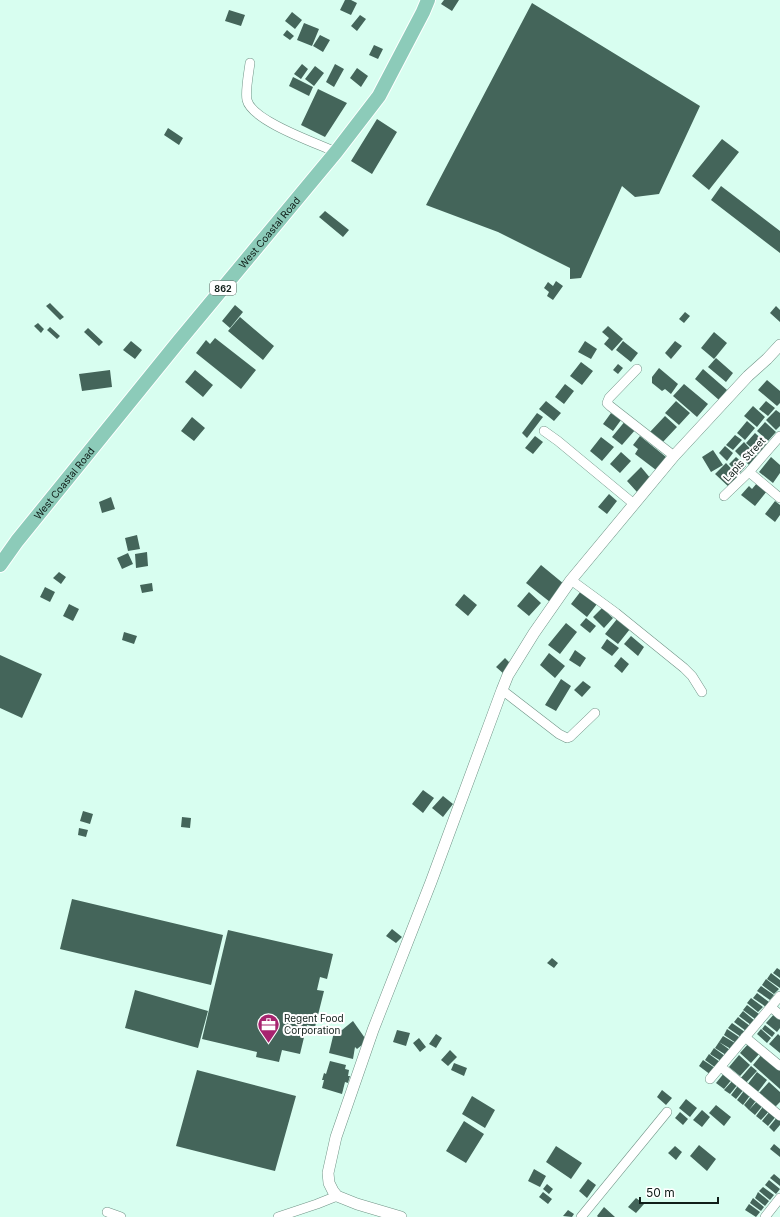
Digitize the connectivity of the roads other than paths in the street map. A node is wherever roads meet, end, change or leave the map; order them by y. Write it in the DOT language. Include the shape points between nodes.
graph roads {
  1 [pos="428,0"];
  2 [pos="250,63"];
  3 [pos="336,152"];
  4 [pos="780,345"];
  5 [pos="637,369"];
  6 [pos="544,431"];
  7 [pos="780,436"];
  8 [pos="674,456"];
  9 [pos="748,472"];
  10 [pos="724,496"];
  11 [pos="780,498"];
  12 [pos="634,504"];
  13 [pos="0,564"];
  14 [pos="571,580"];
  15 [pos="502,690"];
  16 [pos="702,692"];
  17 [pos="595,713"];
  18 [pos="780,996"];
  19 [pos="771,1007"];
  20 [pos="780,1015"];
  21 [pos="745,1038"];
  22 [pos="780,1066"];
  23 [pos="721,1067"];
  24 [pos="710,1079"];
  25 [pos="667,1112"];
  26 [pos="780,1116"];
  27 [pos="337,1196"];
  28 [pos="780,1198"];
  29 [pos="107,1212"];
  30 [pos="121,1217"];
  31 [pos="278,1217"];
  32 [pos="401,1217"];
  33 [pos="580,1217"];
  34 [pos="765,1217"];
  1 -- 3 [label="main road, West Coastal Road / 862" via="379,96"];
  2 -- 3 [label="street" via="246,99 249,105 276,126"];
  3 -- 13 [label="main road, West Coastal Road / 862" via="179,341"];
  4 -- 8 [label="street"];
  5 -- 8 [label="street" via="607,402"];
  6 -- 12 [label="street"];
  7 -- 9 [label="street, Lapis Street"];
  8 -- 12 [label="street"];
  9 -- 10 [label="street, Lapis Street"];
  9 -- 11 [label="street"];
  12 -- 14 [label="street"];
  14 -- 15 [label="street" via="534,633"];
  14 -- 16 [label="street" via="684,668"];
  15 -- 17 [label="street" via="567,738"];
  15 -- 27 [label="street" via="373,1030 336,1138 328,1174 329,1183"];
  18 -- 19 [label="street"];
  19 -- 20 [label="street"];
  19 -- 21 [label="street"];
  21 -- 22 [label="street"];
  21 -- 23 [label="street"];
  23 -- 24 [label="street"];
  23 -- 26 [label="street"];
  25 -- 33 [label="street"];
  27 -- 31 [label="street"];
  27 -- 32 [label="street"];
  28 -- 34 [label="street"];
  29 -- 30 [label="street"];
}
